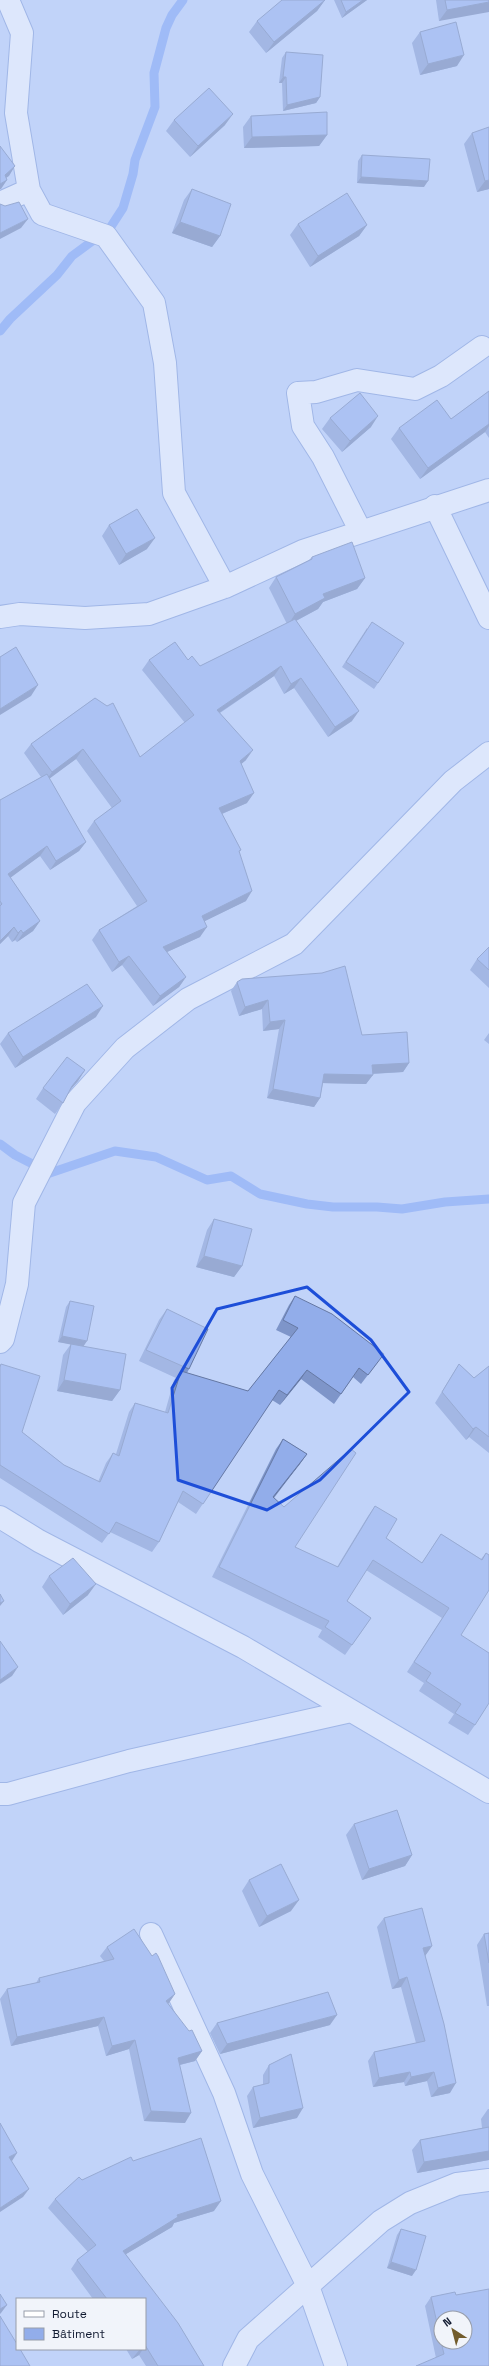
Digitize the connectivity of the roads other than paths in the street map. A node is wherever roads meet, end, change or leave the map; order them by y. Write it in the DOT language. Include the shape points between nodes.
graph roads {
  1 [pos="8,0"];
  2 [pos="29,190"];
  3 [pos="0,203"];
  4 [pos="482,347"];
  5 [pos="489,490"];
  6 [pos="435,506"];
  7 [pos="361,532"];
  8 [pos="225,587"];
  9 [pos="0,618"];
  10 [pos="489,618"];
  11 [pos="489,753"];
  12 [pos="0,1342"];
  13 [pos="0,1518"];
  14 [pos="351,1711"];
  15 [pos="489,1792"];
  16 [pos="0,1794"];
  17 [pos="151,1934"];
  18 [pos="489,2180"];
  19 [pos="308,2286"];
  20 [pos="234,2366"];
  21 [pos="336,2366"];
  1 -- 2 [label="street" via="22,33 16,113"];
  2 -- 3 [label="street"];
  2 -- 8 [label="street" via="42,214 106,236 154,303 165,363 174,493"];
  4 -- 7 [label="street" via="441,376 414,389 357,380 316,392 298,393 303,426 324,457"];
  5 -- 6 [label="street"];
  6 -- 7 [label="street"];
  6 -- 10 [label="street"];
  7 -- 8 [label="street" via="303,551"];
  8 -- 9 [label="street" via="149,614 85,618 20,614"];
  11 -- 12 [label="street" via="452,780 294,944 188,999 125,1048 75,1103 24,1203 17,1284 3,1339"];
  13 -- 14 [label="street" via="39,1541 243,1647"];
  14 -- 15 [label="street"];
  14 -- 16 [label="street" via="129,1761"];
  17 -- 19 [label="street" via="224,2093 252,2174"];
  18 -- 19 [label="street" via="457,2184 410,2203 381,2221"];
  19 -- 20 [label="street" via="248,2339"];
  19 -- 21 [label="street"];
}
